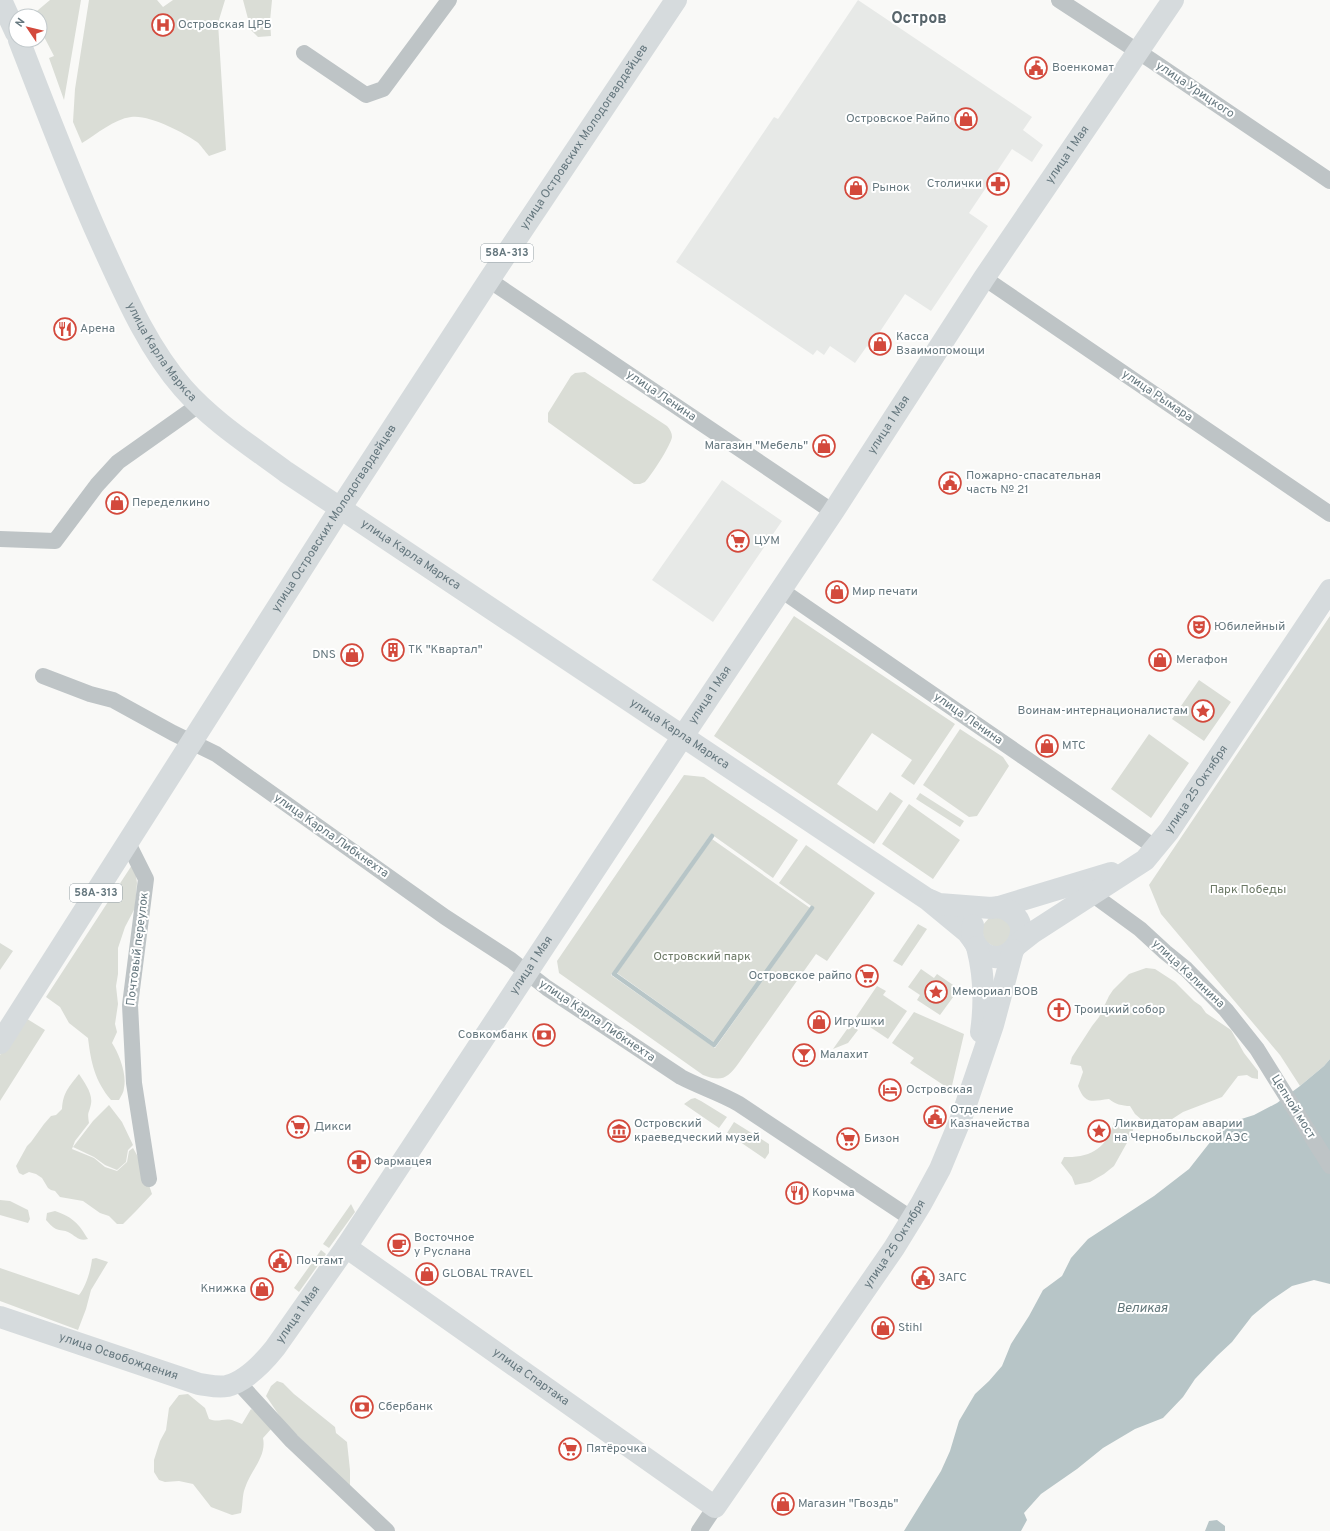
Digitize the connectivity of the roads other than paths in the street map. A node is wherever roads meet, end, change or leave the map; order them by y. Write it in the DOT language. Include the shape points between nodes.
graph roads {
  1 [pos="1,0"];
  2 [pos="449,0"];
  3 [pos="676,0"];
  4 [pos="1059,0"];
  5 [pos="1173,0"];
  6 [pos="8,16"];
  7 [pos="22,48"];
  8 [pos="1138,52"];
  9 [pos="304,53"];
  10 [pos="1330,181"];
  11 [pos="984,278"];
  12 [pos="490,280"];
  13 [pos="200,404"];
  14 [pos="341,508"];
  15 [pos="833,512"];
  16 [pos="1330,514"];
  17 [pos="0,539"];
  18 [pos="781,590"];
  19 [pos="1330,590"];
  20 [pos="43,676"];
  21 [pos="682,737"];
  22 [pos="191,742"];
  23 [pos="128,843"];
  24 [pos="1156,848"];
  25 [pos="1137,866"];
  26 [pos="1092,894"];
  27 [pos="927,899"];
  28 [pos="995,908"];
  29 [pos="975,944"];
  30 [pos="1016,947"];
  31 [pos="527,973"];
  32 [pos="0,1043"];
  33 [pos="977,1069"];
  34 [pos="1269,1069"];
  35 [pos="1330,1166"];
  36 [pos="149,1179"];
  37 [pos="912,1219"];
  38 [pos="346,1247"];
  39 [pos="0,1317"];
  40 [pos="238,1382"];
  41 [pos="715,1507"];
  42 [pos="387,1531"];
  43 [pos="699,1531"];
  1 -- 6 [label="main road"];
  2 -- 9 [label="street" via="383,89 366,95"];
  3 -- 12 [label="main road, улица Островских Молодогвардейцев / 58А-313"];
  4 -- 8 [label="street, улица Урицкого"];
  5 -- 8 [label="main road, улица 1 Мая"];
  7 -- 13 [label="main road, улица Карла Маркса" via="75,185 119,282 165,366"];
  8 -- 10 [label="street, улица Урицкого"];
  8 -- 11 [label="main road, улица 1 Мая"];
  11 -- 15 [label="main road, улица 1 Мая"];
  11 -- 16 [label="street, улица Рымара"];
  12 -- 14 [label="main road, улица Островских Молодогвардейцев / 58А-313"];
  12 -- 15 [label="street, улица Ленина"];
  13 -- 14 [label="main road, улица Карла Маркса" via="286,472"];
  13 -- 17 [label="street" via="118,462 55,540"];
  14 -- 21 [label="main road, улица Карла Маркса"];
  14 -- 22 [label="main road, улица Островских Молодогвардейцев / 58А-313"];
  15 -- 18 [label="main road, улица 1 Мая"];
  18 -- 21 [label="main road, улица 1 Мая"];
  18 -- 24 [label="street, улица Ленина"];
  19 -- 24 [label="main road, улица 25 Октября"];
  20 -- 22 [label="street, улица Карла Либкнехта" via="113,700"];
  21 -- 27 [label="main road, улица Карла Маркса"];
  21 -- 31 [label="main road, улица 1 Мая"];
  22 -- 23 [label="main road, улица Островских Молодогвардейцев / 58А-313"];
  22 -- 31 [label="street, улица Карла Либкнехта" via="216,754"];
  23 -- 32 [label="main road, улица Островских Молодогвардейцев / 58А-313"];
  23 -- 36 [label="street, Почтовый переулок" via="146,879 130,1006 134,1083"];
  24 -- 25 [label="main road, улица 25 Октября"];
  25 -- 26 [label="main road, улица 25 Октября"];
  25 -- 28 [label="main road"];
  26 -- 30 [label="main road, улица 25 Октября" via="1032,933"];
  26 -- 34 [label="street, улица Калинина" via="1140,929 1186,969 1226,1010 1257,1049"];
  27 -- 28 [label="main road" via="939,904"];
  27 -- 29 [label="main road" via="967,932"];
  28 -- 29 [label="main road" via="983,911 973,924"];
  28 -- 30 [label="main road" via="1010,912 1018,920 1021,936"];
  29 -- 30 [label="main road" via="983,953 999,957"];
  29 -- 33 [label="main road" via="981,963 984,1004"];
  30 -- 33 [label="main road, улица 25 Октября"];
  31 -- 37 [label="street, улица Карла Либкнехта" via="681,1077 739,1104"];
  31 -- 38 [label="main road, улица 1 Мая"];
  33 -- 37 [label="main road, улица 25 Октября" via="962,1116 940,1169"];
  34 -- 35 [label="street, Цепной мост"];
  37 -- 41 [label="main road, улица 25 Октября"];
  38 -- 40 [label="main road, улица 1 Мая" via="264,1362"];
  38 -- 41 [label="main road, улица Спартака"];
  39 -- 40 [label="main road, улица Освобождения" via="199,1384 226,1386"];
  40 -- 42 [label="street" via="292,1441"];
  41 -- 43 [label="street"];
}
